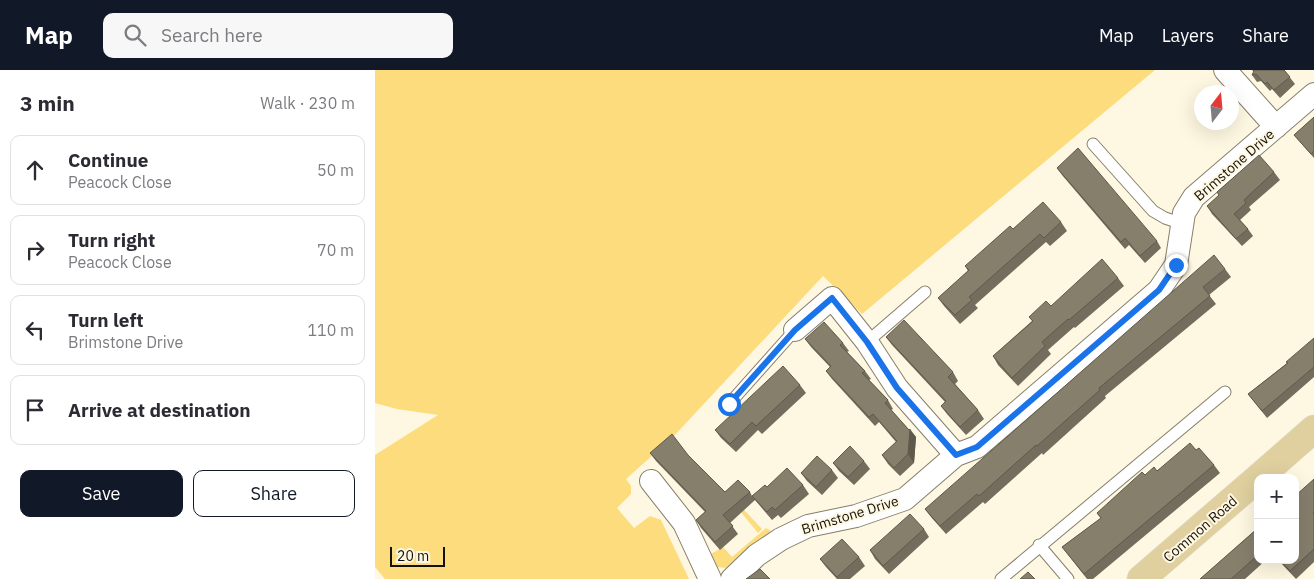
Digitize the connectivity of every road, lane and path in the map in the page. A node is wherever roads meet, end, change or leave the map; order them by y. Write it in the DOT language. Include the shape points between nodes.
graph roads {
  1 [pos="1225,70"];
  2 [pos="1314,94"];
  3 [pos="1276,127"];
  4 [pos="1093,144"];
  5 [pos="1183,224"];
  6 [pos="925,292"];
  7 [pos="795,330"];
  8 [pos="867,342"];
  9 [pos="1225,392"];
  10 [pos="729,404"];
  11 [pos="1314,429"];
  12 [pos="956,455"];
  13 [pos="1263,474"];
  14 [pos="651,481"];
  15 [pos="1254,481"];
  16 [pos="1039,546"];
  17 [pos="710,579"];
  18 [pos="732,579"];
  19 [pos="1001,579"];
  20 [pos="1068,579"];
  21 [pos="1141,579"];
  1 -- 3 [label="street"];
  2 -- 3 [label="street, Brimstone Drive"];
  3 -- 5 [label="street, Brimstone Drive" via="1195,197 1184,213"];
  4 -- 5 [label="lane" via="1153,211"];
  5 -- 12 [label="street, Brimstone Drive" via="1176,265 1159,290 977,447"];
  6 -- 8 [label="lane"];
  7 -- 8 [label="street" via="832,298"];
  7 -- 10 [label="lane"];
  8 -- 12 [label="street" via="897,388"];
  9 -- 16 [label="lane"];
  11 -- 13 [label="main road, Common Road"];
  12 -- 18 [label="street, Brimstone Drive" via="905,499 856,516 808,526 757,555"];
  14 -- 17 [label="street" via="684,523"];
  15 -- 21 [label="main road, Common Road"];
  16 -- 19 [label="lane"];
  16 -- 20 [label="lane"];
}
